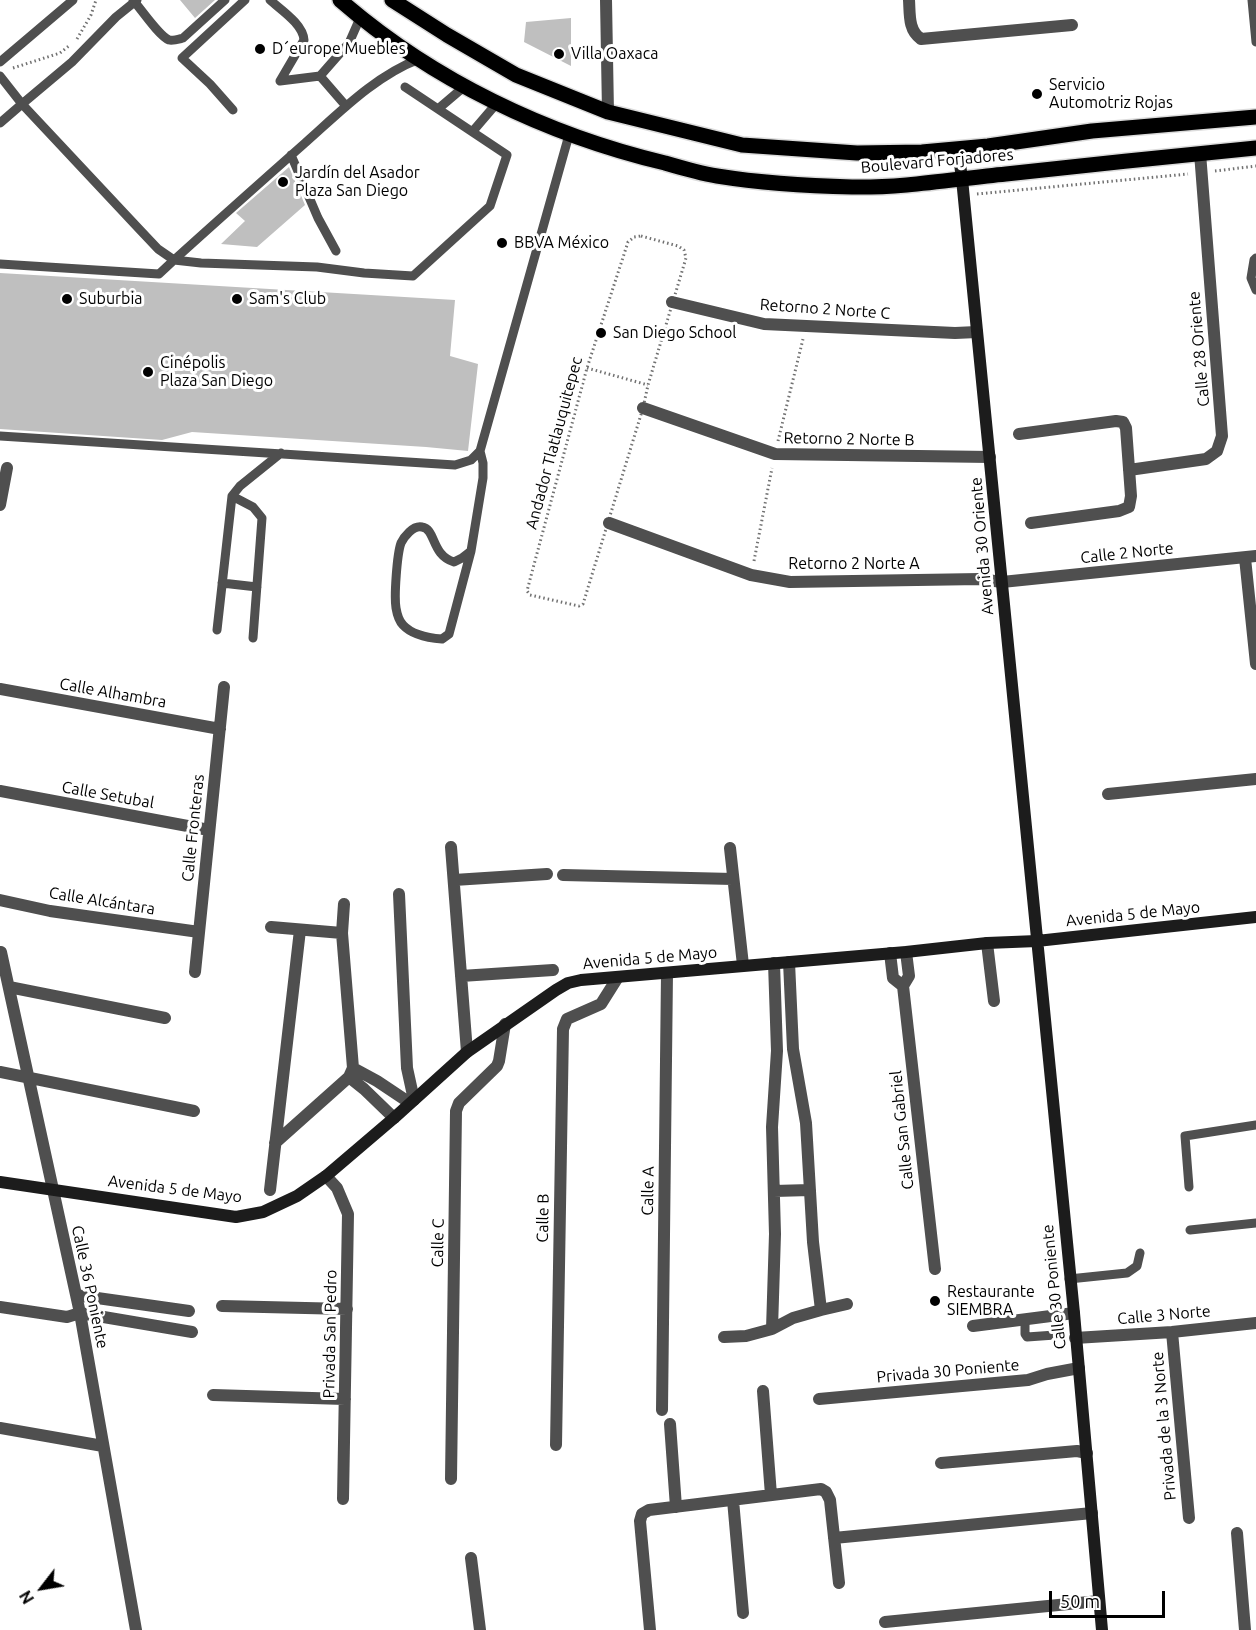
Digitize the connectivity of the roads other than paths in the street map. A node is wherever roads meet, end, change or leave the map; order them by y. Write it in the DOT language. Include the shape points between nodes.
graph roads {
  1 [pos="73,0"];
  2 [pos="225,0"];
  3 [pos="245,0"];
  4 [pos="270,0"];
  5 [pos="340,0"];
  6 [pos="392,0"];
  7 [pos="606,0"];
  8 [pos="909,0"];
  9 [pos="1252,0"];
  10 [pos="135,1"];
  11 [pos="360,18"];
  12 [pos="1072,25"];
  13 [pos="1256,42"];
  14 [pos="419,59"];
  15 [pos="0,62"];
  16 [pos="0,76"];
  17 [pos="320,76"];
  18 [pos="465,86"];
  19 [pos="405,87"];
  20 [pos="497,103"];
  21 [pos="22,104"];
  22 [pos="346,106"];
  23 [pos="438,109"];
  24 [pos="233,110"];
  25 [pos="608,112"];
  26 [pos="1256,117"];
  27 [pos="0,123"];
  28 [pos="473,131"];
  29 [pos="569,135"];
  30 [pos="1256,148"];
  31 [pos="958,149"];
  32 [pos="1200,153"];
  33 [pos="291,155"];
  34 [pos="962,179"];
  35 [pos="336,251"];
  36 [pos="1256,258"];
  37 [pos="174,260"];
  38 [pos="0,264"];
  39 [pos="1256,290"];
  40 [pos="672,302"];
  41 [pos="977,332"];
  42 [pos="643,408"];
  43 [pos="1019,434"];
  44 [pos="0,435"];
  45 [pos="480,451"];
  46 [pos="281,453"];
  47 [pos="990,457"];
  48 [pos="7,468"];
  49 [pos="1129,470"];
  50 [pos="232,496"];
  51 [pos="0,505"];
  52 [pos="609,523"];
  53 [pos="1031,523"];
  54 [pos="471,551"];
  55 [pos="1250,557"];
  56 [pos="1002,582"];
  57 [pos="222,583"];
  58 [pos="257,587"];
  59 [pos="217,630"];
  60 [pos="253,638"];
  61 [pos="1256,664"];
  62 [pos="224,687"];
  63 [pos="0,689"];
  64 [pos="220,729"];
  65 [pos="1256,779"];
  66 [pos="0,791"];
  67 [pos="1108,794"];
  68 [pos="210,830"];
  69 [pos="451,847"];
  70 [pos="730,848"];
  71 [pos="547,874"];
  72 [pos="562,875"];
  73 [pos="733,879"];
  74 [pos="454,880"];
  75 [pos="399,894"];
  76 [pos="0,900"];
  77 [pos="344,904"];
  78 [pos="1256,917"];
  79 [pos="271,927"];
  80 [pos="300,930"];
  81 [pos="199,932"];
  82 [pos="342,933"];
  83 [pos="1037,940"];
  84 [pos="987,943"];
  85 [pos="1,952"];
  86 [pos="906,952"];
  87 [pos="890,953"];
  88 [pos="789,962"];
  89 [pos="774,963"];
  90 [pos="743,965"];
  91 [pos="553,970"];
  92 [pos="195,972"];
  93 [pos="667,973"];
  94 [pos="462,976"];
  95 [pos="618,977"];
  96 [pos="903,986"];
  97 [pos="9,987"];
  98 [pos="994,1001"];
  99 [pos="165,1018"];
  100 [pos="505,1024"];
  101 [pos="467,1052"];
  102 [pos="0,1072"];
  103 [pos="351,1072"];
  104 [pos="28,1077"];
  105 [pos="412,1102"];
  106 [pos="194,1111"];
  107 [pos="394,1118"];
  108 [pos="1256,1125"];
  109 [pos="275,1143"];
  110 [pos="326,1176"];
  111 [pos="0,1182"];
  112 [pos="1189,1187"];
  113 [pos="270,1190"];
  114 [pos="810,1190"];
  115 [pos="53,1191"];
  116 [pos="774,1191"];
  117 [pos="1256,1223"];
  118 [pos="1190,1230"];
  119 [pos="1140,1253"];
  120 [pos="935,1269"];
  121 [pos="1069,1279"];
  122 [pos="76,1295"];
  123 [pos="847,1304"];
  124 [pos="222,1306"];
  125 [pos="0,1307"];
  126 [pos="347,1309"];
  127 [pos="821,1310"];
  128 [pos="189,1311"];
  129 [pos="80,1312"];
  130 [pos="1074,1313"];
  131 [pos="1025,1319"];
  132 [pos="1256,1323"];
  133 [pos="973,1326"];
  134 [pos="772,1329"];
  135 [pos="192,1332"];
  136 [pos="1172,1332"];
  137 [pos="1054,1335"];
  138 [pos="724,1337"];
  139 [pos="1075,1338"];
  140 [pos="1078,1368"];
  141 [pos="763,1391"];
  142 [pos="213,1395"];
  143 [pos="345,1399"];
  144 [pos="819,1400"];
  145 [pos="662,1410"];
  146 [pos="670,1424"];
  147 [pos="0,1428"];
  148 [pos="556,1445"];
  149 [pos="103,1446"];
  150 [pos="1087,1453"];
  151 [pos="941,1463"];
  152 [pos="451,1479"];
  153 [pos="771,1495"];
  154 [pos="343,1499"];
  155 [pos="733,1500"];
  156 [pos="676,1507"];
  157 [pos="1092,1513"];
  158 [pos="1189,1518"];
  159 [pos="1238,1533"];
  160 [pos="834,1538"];
  161 [pos="471,1558"];
  162 [pos="839,1583"];
  163 [pos="1100,1601"];
  164 [pos="743,1613"];
  165 [pos="885,1622"];
  166 [pos="136,1630"];
  167 [pos="480,1630"];
  168 [pos="650,1630"];
  169 [pos="1102,1630"];
  170 [pos="1245,1630"];
  1 -- 15 [label="lane"];
  2 -- 10 [label="lane" via="176,40 162,35"];
  3 -- 24 [label="lane" via="182,58"];
  4 -- 17 [label="lane" via="304,34 280,81"];
  5 -- 11 [label="main road, Boulevard Forjadores"];
  6 -- 25 [label="main road, Boulevard Forjadores" via="516,75"];
  7 -- 25 [label="street"];
  8 -- 12 [label="street" via="911,26 921,39"];
  9 -- 13 [label="lane"];
  10 -- 21 [label="lane"];
  11 -- 14 [label="main road, Boulevard Forjadores"];
  11 -- 17 [label="lane" via="349,43"];
  14 -- 18 [label="main road, Boulevard Forjadores"];
  14 -- 22 [label="lane" via="387,75"];
  16 -- 21 [label="lane"];
  17 -- 22 [label="lane"];
  18 -- 20 [label="main road, Boulevard Forjadores"];
  18 -- 23 [label="lane"];
  19 -- 23 [label="lane"];
  20 -- 28 [label="lane"];
  20 -- 29 [label="main road, Boulevard Forjadores"];
  21 -- 27 [label="lane"];
  21 -- 37 [label="lane" via="158,249"];
  22 -- 33 [label="lane"];
  23 -- 28 [label="lane"];
  25 -- 31 [label="main road, Boulevard Forjadores" via="742,146 857,153"];
  26 -- 31 [label="main road, Boulevard Forjadores" via="1092,130"];
  28 -- 37 [label="lane" via="507,155 490,206 413,276"];
  29 -- 34 [label="main road, Boulevard Forjadores" via="716,176 853,187"];
  29 -- 45 [label="lane"];
  30 -- 32 [label="main road, Boulevard Forjadores"];
  31 -- 34 [label="street, Avenida 30 Oriente"];
  32 -- 34 [label="main road, Boulevard Forjadores"];
  32 -- 49 [label="street, Calle 28 Oriente" via="1222,436 1217,451 1206,459"];
  33 -- 35 [label="lane"];
  33 -- 37 [label="lane"];
  34 -- 41 [label="street, Avenida 30 Oriente"];
  36 -- 39 [label="lane" via="1251,278"];
  37 -- 38 [label="lane" via="159,274"];
  40 -- 41 [label="street, Retorno 2 Norte C" via="764,324"];
  41 -- 47 [label="street, Avenida 30 Oriente"];
  42 -- 47 [label="street, Retorno 2 Norte B" via="775,454"];
  43 -- 49 [label="street" via="1123,422"];
  44 -- 46 [label="lane"];
  45 -- 46 [label="lane" via="471,460 454,465"];
  45 -- 54 [label="lane" via="483,478"];
  46 -- 50 [label="lane"];
  47 -- 56 [label="street, Avenida 30 Oriente"];
  48 -- 51 [label="street"];
  49 -- 53 [label="street" via="1129,507"];
  50 -- 57 [label="lane"];
  50 -- 58 [label="lane" via="253,507 262,518"];
  52 -- 56 [label="street, Retorno 2 Norte A" via="751,575 790,582"];
  54 -- 54 [label="lane" via="448,634 442,639 428,638 403,625 396,607 396,586 400,545 406,536 418,526 424,527 440,554 454,562"];
  55 -- 56 [label="street, Calle 2 Norte"];
  55 -- 61 [label="street"];
  56 -- 83 [label="street, Avenida 30 Oriente"];
  57 -- 58 [label="lane"];
  57 -- 59 [label="lane"];
  58 -- 60 [label="lane"];
  62 -- 64 [label="street, Calle Fronteras"];
  63 -- 64 [label="street, Calle Alhambra"];
  64 -- 68 [label="street, Calle Fronteras"];
  65 -- 67 [label="street"];
  66 -- 68 [label="street, Calle Setubal"];
  68 -- 81 [label="street, Calle Fronteras"];
  69 -- 74 [label="street"];
  70 -- 73 [label="street"];
  71 -- 74 [label="street"];
  72 -- 73 [label="street"];
  73 -- 90 [label="street"];
  74 -- 94 [label="street"];
  75 -- 105 [label="street"];
  76 -- 81 [label="street, Calle Alcántara"];
  77 -- 82 [label="street"];
  78 -- 83 [label="street, Avenida 5 de Mayo"];
  79 -- 80 [label="street"];
  80 -- 82 [label="street"];
  80 -- 109 [label="street"];
  81 -- 92 [label="street, Calle Fronteras"];
  82 -- 103 [label="street"];
  83 -- 84 [label="street, Avenida 5 de Mayo"];
  83 -- 121 [label="street, Calle 30 Poniente"];
  84 -- 86 [label="street, Avenida 5 de Mayo"];
  84 -- 98 [label="street"];
  85 -- 97 [label="street, Calle 36 Poniente"];
  86 -- 87 [label="street, Avenida 5 de Mayo"];
  86 -- 96 [label="street, Calle San Gabriel" via="909,976"];
  87 -- 88 [label="street, Avenida 5 de Mayo"];
  87 -- 96 [label="street, Calle San Gabriel" via="893,978"];
  88 -- 89 [label="street, Avenida 5 de Mayo"];
  88 -- 114 [label="street" via="793,1049 806,1123"];
  89 -- 90 [label="street, Avenida 5 de Mayo"];
  89 -- 116 [label="street"];
  90 -- 93 [label="street, Avenida 5 de Mayo"];
  91 -- 94 [label="street"];
  93 -- 95 [label="street, Avenida 5 de Mayo"];
  93 -- 145 [label="street, Calle A"];
  94 -- 101 [label="street"];
  95 -- 100 [label="street, Avenida 5 de Mayo" via="568,983"];
  95 -- 148 [label="street, Calle B" via="601,1004 567,1019 563,1029"];
  96 -- 120 [label="street, Calle San Gabriel"];
  97 -- 99 [label="street"];
  97 -- 104 [label="street, Calle 36 Poniente"];
  100 -- 101 [label="street, Avenida 5 de Mayo"];
  100 -- 152 [label="street, Calle C" via="497,1066 456,1110"];
  101 -- 105 [label="street, Avenida 5 de Mayo"];
  102 -- 104 [label="street"];
  103 -- 105 [label="street" via="378,1081"];
  103 -- 107 [label="street"];
  103 -- 109 [label="street"];
  104 -- 106 [label="street"];
  104 -- 115 [label="street, Calle 36 Poniente"];
  105 -- 107 [label="street, Avenida 5 de Mayo"];
  107 -- 110 [label="street, Avenida 5 de Mayo"];
  108 -- 112 [label="lane" via="1185,1136"];
  109 -- 113 [label="street"];
  110 -- 115 [label="street, Avenida 5 de Mayo" via="263,1212 237,1217"];
  110 -- 126 [label="street, Privada San Pedro" via="337,1188 348,1214"];
  111 -- 115 [label="street, Avenida 5 de Mayo"];
  114 -- 116 [label="street"];
  114 -- 127 [label="street"];
  115 -- 122 [label="street, Calle 36 Poniente"];
  116 -- 134 [label="street"];
  117 -- 118 [label="lane"];
  119 -- 121 [label="lane" via="1137,1266 1128,1273"];
  121 -- 130 [label="street, Calle 30 Poniente"];
  122 -- 128 [label="street"];
  122 -- 129 [label="street, Calle 36 Poniente"];
  123 -- 127 [label="street"];
  124 -- 126 [label="street"];
  125 -- 129 [label="street" via="67,1317"];
  126 -- 143 [label="street, Privada San Pedro"];
  127 -- 134 [label="street"];
  129 -- 135 [label="street"];
  129 -- 149 [label="street, Calle 36 Poniente"];
  130 -- 131 [label="street"];
  130 -- 139 [label="street, Calle 30 Poniente"];
  131 -- 133 [label="street"];
  131 -- 137 [label="lane" via="1028,1338"];
  132 -- 136 [label="street, Calle 3 Norte"];
  134 -- 138 [label="street"];
  136 -- 139 [label="street, Calle 3 Norte"];
  136 -- 158 [label="street, Privada de la 3 Norte"];
  139 -- 140 [label="street, Calle 30 Poniente"];
  140 -- 144 [label="street, Privada 30 Poniente" via="1028,1380"];
  140 -- 150 [label="street, Calle 30 Poniente"];
  141 -- 153 [label="street"];
  142 -- 143 [label="street"];
  143 -- 154 [label="street, Privada San Pedro"];
  146 -- 156 [label="street"];
  147 -- 149 [label="street"];
  149 -- 166 [label="street, Calle 36 Poniente"];
  150 -- 151 [label="street"];
  150 -- 157 [label="street, Calle 30 Poniente"];
  153 -- 155 [label="street"];
  153 -- 160 [label="street" via="821,1489 826,1492"];
  155 -- 156 [label="street"];
  155 -- 164 [label="street"];
  156 -- 168 [label="street" via="649,1510 640,1521"];
  157 -- 160 [label="street"];
  157 -- 163 [label="street, Calle 30 Poniente"];
  159 -- 170 [label="street"];
  160 -- 162 [label="street"];
  161 -- 167 [label="street"];
  163 -- 165 [label="street"];
  163 -- 169 [label="street, Calle 30 Poniente"];
}
